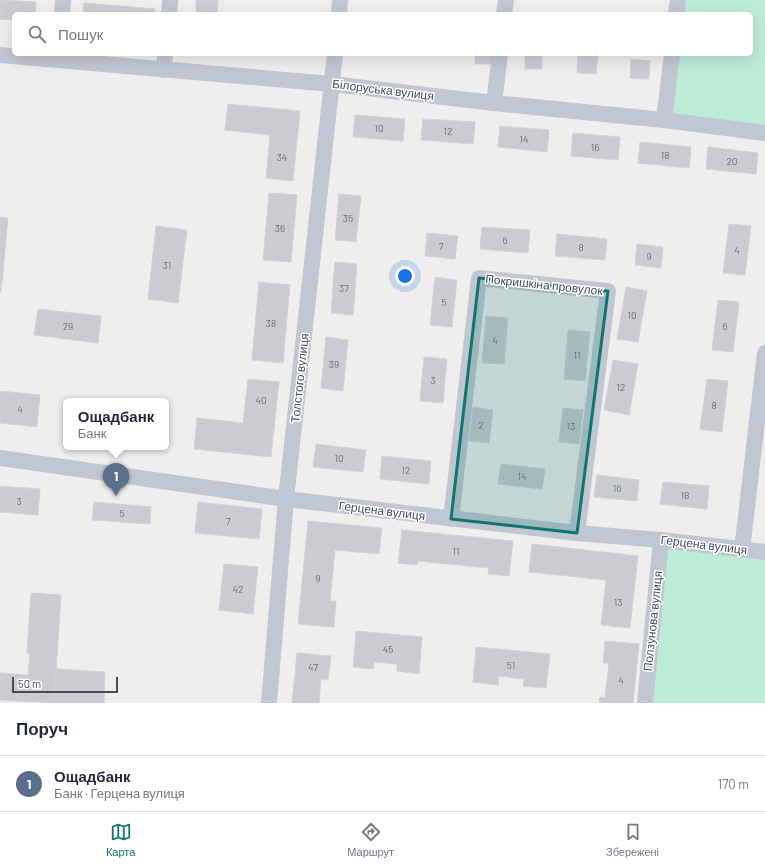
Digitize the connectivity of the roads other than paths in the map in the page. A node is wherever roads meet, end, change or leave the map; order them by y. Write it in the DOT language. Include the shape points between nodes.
graph roads {
  1 [pos="63,0"];
  2 [pos="170,0"];
  3 [pos="340,0"];
  4 [pos="506,0"];
  5 [pos="678,0"];
  6 [pos="62,12"];
  7 [pos="169,12"];
  8 [pos="339,12"];
  9 [pos="504,12"];
  10 [pos="676,12"];
  11 [pos="0,56"];
  12 [pos="165,56"];
  13 [pos="335,56"];
  14 [pos="500,56"];
  15 [pos="672,56"];
  16 [pos="59,57"];
  17 [pos="164,70"];
  18 [pos="332,84"];
  19 [pos="494,103"];
  20 [pos="664,120"];
  21 [pos="765,133"];
  22 [pos="765,353"];
  23 [pos="0,458"];
  24 [pos="286,499"];
  25 [pos="450,519"];
  26 [pos="577,533"];
  27 [pos="661,540"];
  28 [pos="742,550"];
  29 [pos="765,552"];
  30 [pos="269,703"];
  31 [pos="644,703"];
  1 -- 6 [label="street"];
  2 -- 7 [label="street"];
  3 -- 8 [label="street"];
  4 -- 9 [label="street"];
  5 -- 10 [label="street"];
  11 -- 16 [label="street, Білоруська вулиця"];
  12 -- 17 [label="street"];
  13 -- 18 [label="street, Толстого вулиця"];
  14 -- 19 [label="street"];
  15 -- 20 [label="street"];
  16 -- 17 [label="street, Білоруська вулиця"];
  17 -- 18 [label="street, Білоруська вулиця"];
  18 -- 19 [label="street, Білоруська вулиця"];
  18 -- 24 [label="street, Толстого вулиця"];
  19 -- 20 [label="street, Білоруська вулиця"];
  20 -- 21 [label="street, Білоруська вулиця"];
  22 -- 28 [label="street"];
  23 -- 24 [label="street, Герцена вулиця"];
  24 -- 25 [label="street, Герцена вулиця"];
  24 -- 30 [label="street, Толстого вулиця"];
  25 -- 26 [label="street, Герцена вулиця"];
  25 -- 26 [label="street, Покришкіна провулок" via="479,278 608,291"];
  26 -- 27 [label="street, Герцена вулиця"];
  27 -- 28 [label="street, Герцена вулиця"];
  27 -- 31 [label="street, Ползунова вулиця"];
  28 -- 29 [label="street, Герцена вулиця"];
}
